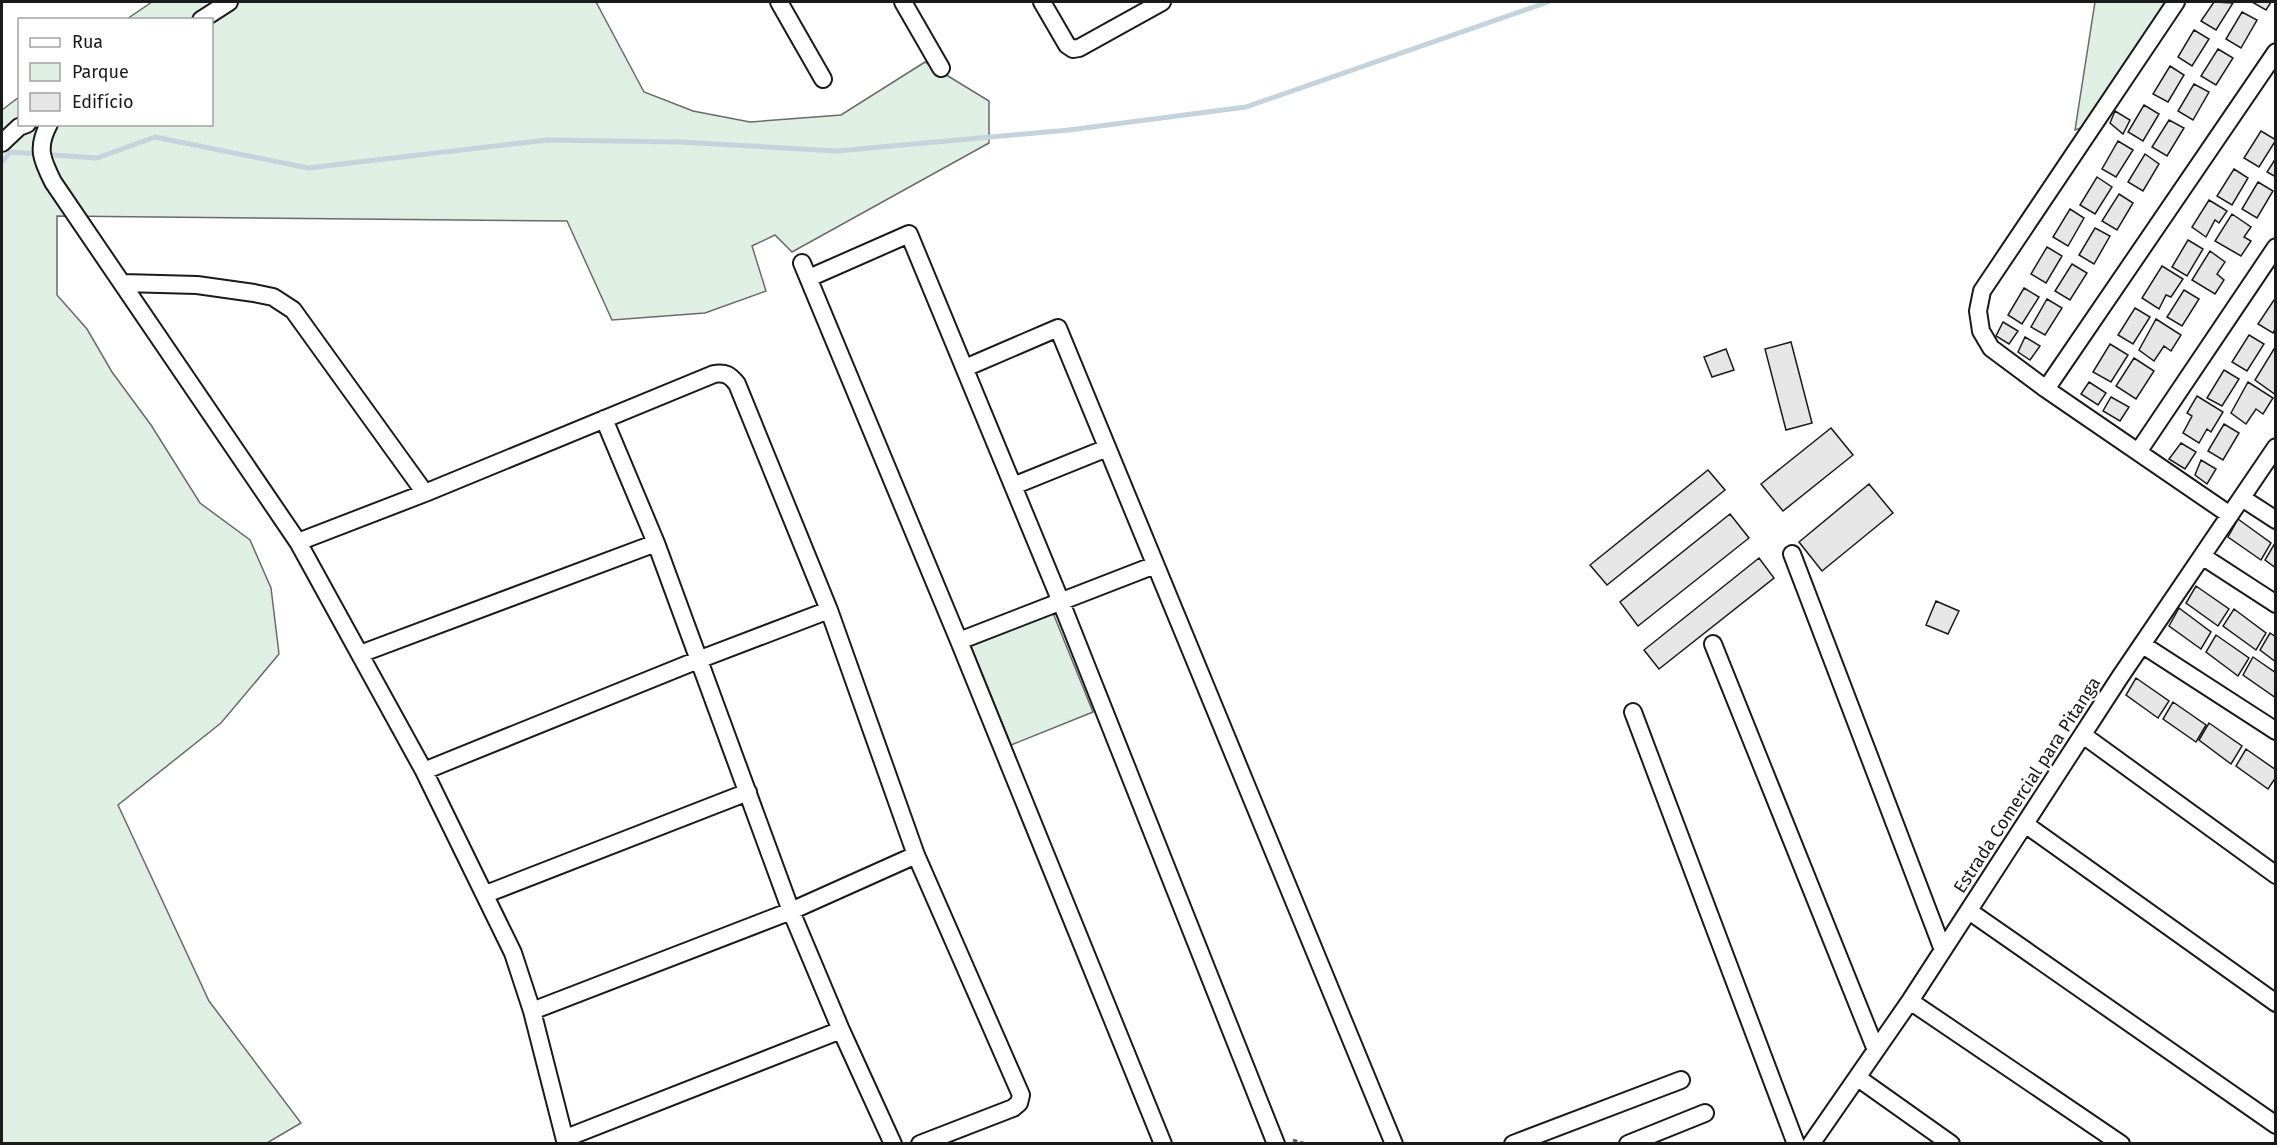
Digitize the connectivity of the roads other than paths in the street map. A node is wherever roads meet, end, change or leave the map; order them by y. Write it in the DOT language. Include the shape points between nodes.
graph roads {
  1 [pos="229,2"];
  2 [pos="779,2"];
  3 [pos="903,2"];
  4 [pos="1042,2"];
  5 [pos="1162,2"];
  6 [pos="2176,2"];
  7 [pos="204,18"];
  8 [pos="2276,52"];
  9 [pos="941,68"];
  10 [pos="823,79"];
  11 [pos="22,126"];
  12 [pos="48,126"];
  13 [pos="2,142"];
  14 [pos="2276,247"];
  15 [pos="802,263"];
  16 [pos="809,278"];
  17 [pos="123,283"];
  18 [pos="965,368"];
  19 [pos="2046,389"];
  20 [pos="604,419"];
  21 [pos="2276,447"];
  22 [pos="1107,448"];
  23 [pos="2138,452"];
  24 [pos="1013,486"];
  25 [pos="425,493"];
  26 [pos="2241,498"];
  27 [pos="2230,515"];
  28 [pos="2276,520"];
  29 [pos="298,543"];
  30 [pos="656,543"];
  31 [pos="1792,554"];
  32 [pos="2202,556"];
  33 [pos="1155,565"];
  34 [pos="1061,602"];
  35 [pos="2276,604"];
  36 [pos="829,610"];
  37 [pos="959,641"];
  38 [pos="1713,644"];
  39 [pos="2144,645"];
  40 [pos="360,654"];
  41 [pos="698,660"];
  42 [pos="1633,712"];
  43 [pos="2276,731"];
  44 [pos="2083,735"];
  45 [pos="424,771"];
  46 [pos="748,792"];
  47 [pos="2025,824"];
  48 [pos="916,855"];
  49 [pos="2276,875"];
  50 [pos="486,894"];
  51 [pos="791,911"];
  52 [pos="1969,911"];
  53 [pos="1943,950"];
  54 [pos="1910,1001"];
  55 [pos="2276,1003"];
  56 [pos="532,1011"];
  57 [pos="841,1030"];
  58 [pos="1876,1050"];
  59 [pos="1858,1078"];
  60 [pos="1682,1080"];
  61 [pos="1705,1113"];
  62 [pos="2276,1125"];
  63 [pos="566,1141"];
  64 [pos="893,1143"];
  65 [pos="920,1143"];
  66 [pos="1163,1143"];
  67 [pos="1276,1143"];
  68 [pos="1394,1143"];
  69 [pos="1513,1143"];
  70 [pos="1628,1143"];
  71 [pos="1796,1143"];
  72 [pos="1811,1143"];
  73 [pos="1951,1143"];
  74 [pos="2121,1143"];
  1 -- 7 [label="street"];
  2 -- 10 [label="street"];
  3 -- 9 [label="street"];
  4 -- 5 [label="street" via="1073,49"];
  6 -- 19 [label="street" via="1982,291 1978,311 1981,332 1991,348"];
  8 -- 19 [label="street"];
  11 -- 13 [label="street"];
  12 -- 17 [label="street" via="42,137 42,150 53,182"];
  14 -- 23 [label="street"];
  15 -- 16 [label="street"];
  16 -- 18 [label="street" via="909,234"];
  16 -- 37 [label="street"];
  17 -- 25 [label="street" via="197,285 254,293 273,297 293,310"];
  17 -- 29 [label="street"];
  18 -- 22 [label="street" via="1058,328"];
  18 -- 24 [label="street"];
  19 -- 23 [label="street"];
  20 -- 25 [label="street"];
  20 -- 30 [label="street"];
  20 -- 36 [label="street" via="714,374 731,377"];
  21 -- 26 [label="street, Estrada Comercial para Pitanga"];
  22 -- 24 [label="street"];
  22 -- 33 [label="street"];
  23 -- 27 [label="street"];
  24 -- 34 [label="street"];
  25 -- 29 [label="street"];
  26 -- 27 [label="street, Estrada Comercial para Pitanga"];
  26 -- 28 [label="street"];
  27 -- 32 [label="street, Estrada Comercial para Pitanga"];
  29 -- 40 [label="street"];
  30 -- 40 [label="street"];
  30 -- 41 [label="street"];
  31 -- 53 [label="street"];
  32 -- 35 [label="street"];
  32 -- 39 [label="street, Estrada Comercial para Pitanga"];
  33 -- 34 [label="street"];
  33 -- 68 [label="street"];
  34 -- 37 [label="street"];
  34 -- 67 [label="street"];
  36 -- 41 [label="street"];
  36 -- 48 [label="street"];
  37 -- 66 [label="street"];
  38 -- 58 [label="street"];
  39 -- 43 [label="street"];
  39 -- 44 [label="street, Estrada Comercial para Pitanga"];
  40 -- 45 [label="street"];
  41 -- 45 [label="street"];
  41 -- 46 [label="street"];
  42 -- 71 [label="street"];
  44 -- 47 [label="street, Estrada Comercial para Pitanga"];
  44 -- 49 [label="street"];
  45 -- 50 [label="street"];
  46 -- 50 [label="street"];
  46 -- 51 [label="street"];
  47 -- 52 [label="street, Estrada Comercial para Pitanga"];
  47 -- 55 [label="street"];
  48 -- 51 [label="street"];
  48 -- 65 [label="street" via="1021,1095 1013,1108"];
  50 -- 56 [label="street" via="513,953"];
  51 -- 56 [label="street"];
  51 -- 57 [label="street"];
  52 -- 53 [label="street, Estrada Comercial para Pitanga"];
  52 -- 62 [label="street"];
  53 -- 54 [label="street, Estrada Comercial para Pitanga"];
  54 -- 58 [label="street, Estrada Comercial para Pitanga"];
  54 -- 74 [label="street"];
  56 -- 63 [label="street"];
  57 -- 63 [label="street"];
  57 -- 64 [label="street"];
  58 -- 59 [label="street, Estrada Comercial para Pitanga"];
  59 -- 72 [label="street, Estrada Comercial para Pitanga"];
  59 -- 73 [label="street"];
  60 -- 69 [label="street"];
  61 -- 70 [label="street"];
}
